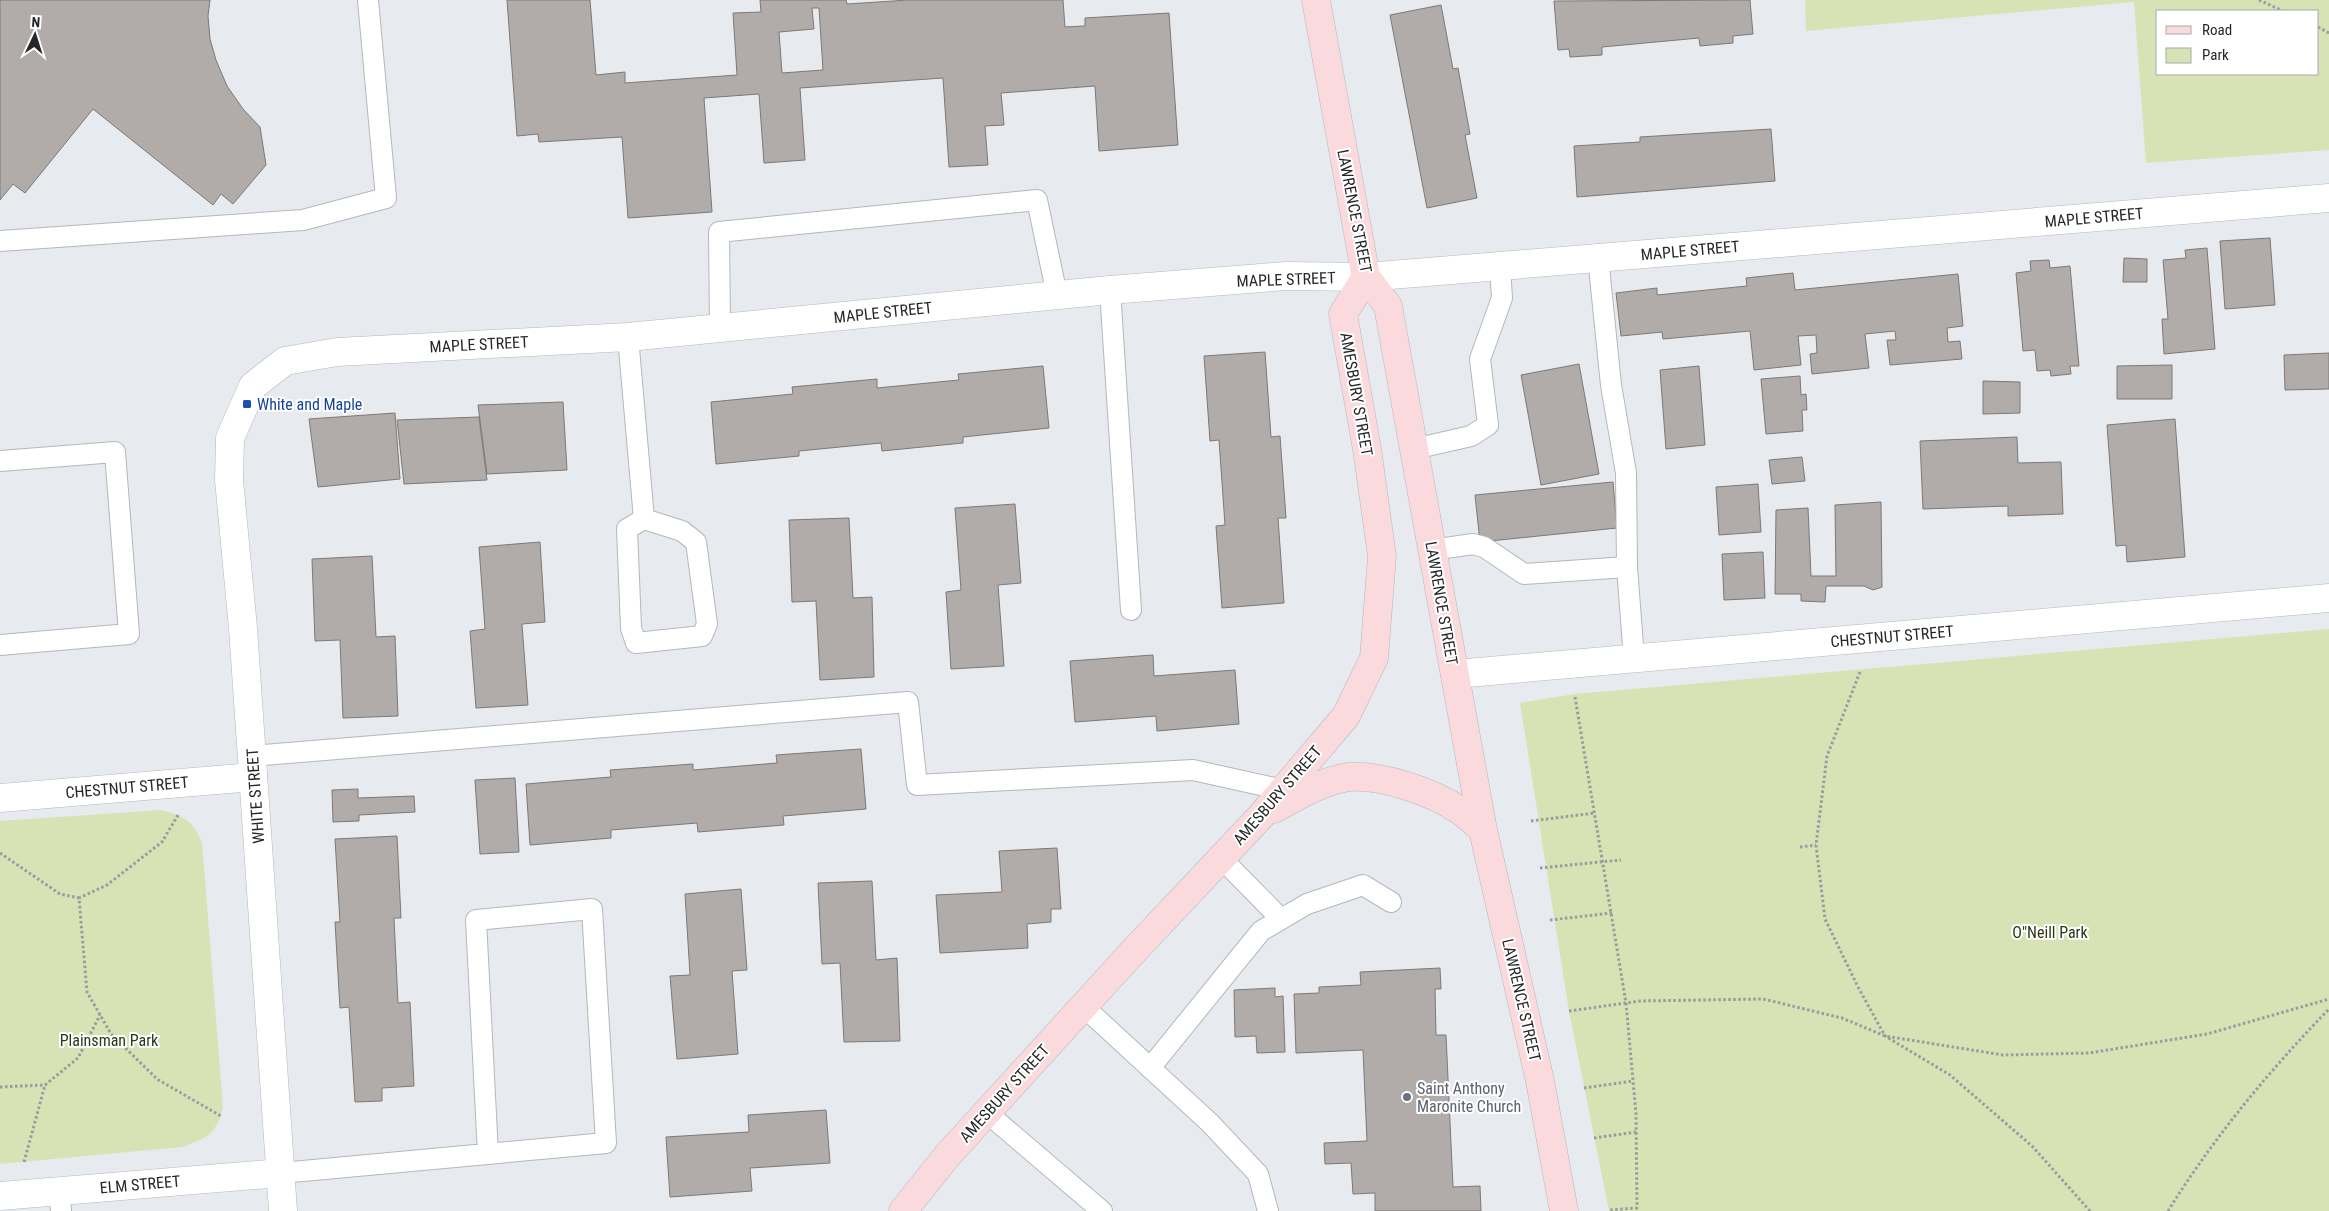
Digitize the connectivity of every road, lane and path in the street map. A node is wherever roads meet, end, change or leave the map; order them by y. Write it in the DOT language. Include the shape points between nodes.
graph roads {
  1 [pos="368,0"];
  2 [pos="1316,0"];
  3 [pos="2259,0"];
  4 [pos="2281,10"];
  5 [pos="2329,198"];
  6 [pos="0,242"];
  7 [pos="1598,257"];
  8 [pos="1500,266"];
  9 [pos="1366,277"];
  10 [pos="1110,290"];
  11 [pos="1057,295"];
  12 [pos="720,328"];
  13 [pos="628,337"];
  14 [pos="253,386"];
  15 [pos="1414,449"];
  16 [pos="0,462"];
  17 [pos="644,519"];
  18 [pos="1432,550"];
  19 [pos="1627,567"];
  20 [pos="2329,598"];
  21 [pos="1131,610"];
  22 [pos="0,645"];
  23 [pos="1634,659"];
  24 [pos="1861,669"];
  25 [pos="1455,674"];
  26 [pos="1575,694"];
  27 [pos="252,766"];
  28 [pos="1283,790"];
  29 [pos="0,798"];
  30 [pos="1595,813"];
  31 [pos="178,815"];
  32 [pos="1261,816"];
  33 [pos="1531,821"];
  34 [pos="1483,830"];
  35 [pos="1816,845"];
  36 [pos="1800,847"];
  37 [pos="0,853"];
  38 [pos="1221,858"];
  39 [pos="1621,860"];
  40 [pos="1603,862"];
  41 [pos="1540,868"];
  42 [pos="79,898"];
  43 [pos="1390,902"];
  44 [pos="1612,913"];
  45 [pos="1281,920"];
  46 [pos="1550,920"];
  47 [pos="2329,999"];
  48 [pos="1626,1003"];
  49 [pos="1083,1006"];
  50 [pos="2329,1008"];
  51 [pos="1568,1011"];
  52 [pos="100,1015"];
  53 [pos="1885,1036"];
  54 [pos="1150,1068"];
  55 [pos="1633,1081"];
  56 [pos="45,1085"];
  57 [pos="0,1087"];
  58 [pos="1584,1088"];
  59 [pos="986,1112"];
  60 [pos="221,1116"];
  61 [pos="1636,1132"];
  62 [pos="1594,1138"];
  63 [pos="488,1154"];
  64 [pos="24,1162"];
  65 [pos="280,1173"];
  66 [pos="0,1196"];
  67 [pos="60,1201"];
  68 [pos="1609,1210"];
  69 [pos="283,1211"];
  70 [pos="903,1211"];
  71 [pos="1102,1211"];
  72 [pos="1268,1211"];
  73 [pos="1564,1211"];
  74 [pos="2090,1211"];
  75 [pos="2168,1211"];
  1 -- 6 [label="lane" via="386,198 303,220"];
  2 -- 9 [label="main road, LAWRENCE STREET"];
  3 -- 4 [label="path"];
  5 -- 7 [label="street, MAPLE STREET"];
  7 -- 8 [label="street, MAPLE STREET"];
  7 -- 19 [label="lane" via="1611,385 1626,473"];
  8 -- 9 [label="street, MAPLE STREET"];
  8 -- 15 [label="lane" via="1502,298 1480,359 1488,425 1471,436"];
  9 -- 10 [label="street, MAPLE STREET" via="1286,276"];
  9 -- 15 [label="main road, LAWRENCE STREET" via="1388,306"];
  9 -- 28 [label="main road, AMESBURY STREET" via="1343,314 1382,556 1374,658 1346,716"];
  10 -- 11 [label="street, MAPLE STREET"];
  10 -- 21 [label="lane"];
  11 -- 12 [label="street, MAPLE STREET"];
  11 -- 12 [label="lane" via="1037,200 719,232"];
  12 -- 13 [label="street, MAPLE STREET"];
  13 -- 14 [label="street, MAPLE STREET" via="337,352 285,361"];
  13 -- 17 [label="lane"];
  14 -- 27 [label="street, WHITE STREET" via="230,438 229,480"];
  15 -- 18 [label="main road, LAWRENCE STREET"];
  16 -- 22 [label="lane" via="114,452 129,634"];
  17 -- 17 [label="lane" via="626,529 631,628 636,643 702,636 706,624 696,542 682,531"];
  18 -- 19 [label="lane" via="1473,544 1484,547 1524,574"];
  18 -- 25 [label="main road, LAWRENCE STREET"];
  19 -- 23 [label="lane"];
  20 -- 23 [label="street, CHESTNUT STREET"];
  23 -- 25 [label="street, CHESTNUT STREET"];
  24 -- 35 [label="path" via="1827,756"];
  25 -- 34 [label="main road, LAWRENCE STREET"];
  26 -- 30 [label="path"];
  27 -- 28 [label="lane" via="908,702 917,785 1194,770"];
  27 -- 29 [label="street, CHESTNUT STREET"];
  27 -- 65 [label="street, WHITE STREET"];
  28 -- 32 [label="main road, AMESBURY STREET"];
  30 -- 33 [label="path"];
  30 -- 40 [label="path"];
  31 -- 42 [label="path" via="162,842 107,885"];
  32 -- 34 [label="main road" via="1310,790 1349,778 1389,781 1429,794 1459,810"];
  32 -- 38 [label="main road, AMESBURY STREET"];
  34 -- 73 [label="main road, LAWRENCE STREET" via="1540,1081"];
  35 -- 36 [label="path"];
  35 -- 53 [label="path" via="1825,919"];
  37 -- 42 [label="path" via="60,894"];
  38 -- 45 [label="lane"];
  38 -- 49 [label="main road, AMESBURY STREET"];
  39 -- 40 [label="path"];
  40 -- 41 [label="path"];
  40 -- 44 [label="path"];
  42 -- 52 [label="path" via="87,992"];
  43 -- 45 [label="lane" via="1363,885 1307,904"];
  44 -- 46 [label="path"];
  44 -- 48 [label="path"];
  45 -- 54 [label="lane" via="1261,931"];
  47 -- 53 [label="path" via="2207,1034 2089,1053 2003,1055"];
  48 -- 51 [label="path"];
  48 -- 53 [label="path" via="1764,998 1842,1018"];
  48 -- 55 [label="path"];
  49 -- 54 [label="lane"];
  49 -- 59 [label="main road, AMESBURY STREET"];
  50 -- 75 [label="path" via="2248,1098 2196,1165"];
  52 -- 56 [label="path" via="78,1058"];
  52 -- 60 [label="path" via="111,1034 157,1080"];
  53 -- 74 [label="path" via="1950,1075 2032,1146"];
  54 -- 72 [label="lane" via="1210,1123 1258,1174"];
  55 -- 58 [label="path"];
  55 -- 61 [label="path"];
  56 -- 57 [label="path"];
  56 -- 64 [label="path"];
  59 -- 70 [label="main road, AMESBURY STREET"];
  59 -- 71 [label="lane"];
  61 -- 62 [label="path"];
  61 -- 68 [label="path" via="1637,1208"];
  63 -- 63 [label="lane" via="606,1143 592,909 476,920"];
  63 -- 65 [label="lane"];
  65 -- 67 [label="street, ELM STREET"];
  65 -- 69 [label="street, WHITE STREET"];
  66 -- 67 [label="street, ELM STREET"];
}
